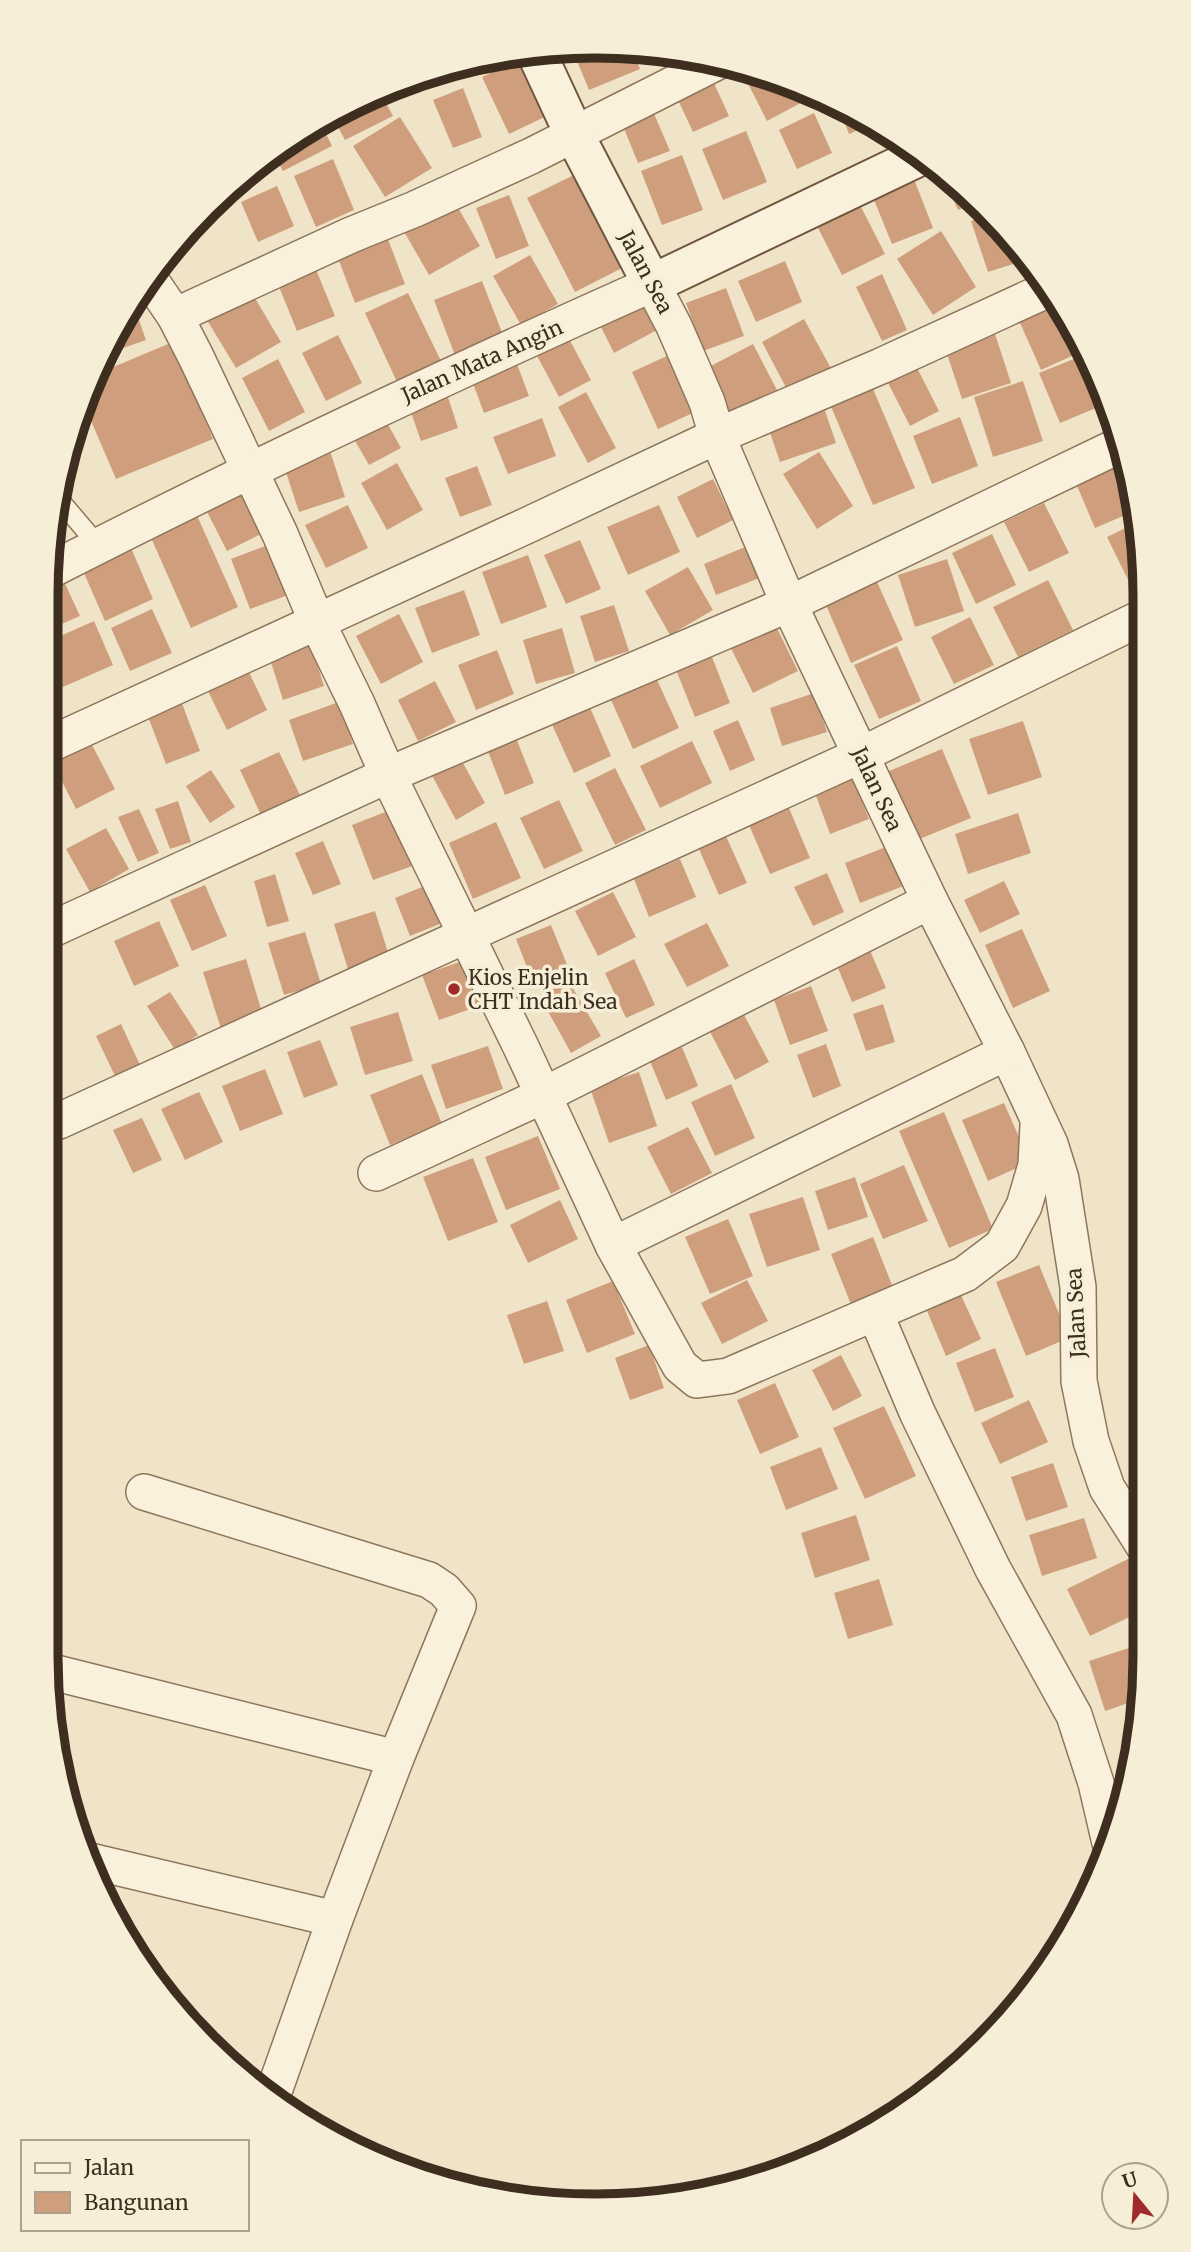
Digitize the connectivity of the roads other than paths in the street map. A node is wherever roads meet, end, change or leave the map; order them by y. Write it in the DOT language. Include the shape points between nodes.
graph roads {
  1 [pos="540,61"];
  2 [pos="704,69"];
  3 [pos="574,134"];
  4 [pos="911,160"];
  5 [pos="652,284"];
  6 [pos="155,287"];
  7 [pos="1040,293"];
  8 [pos="175,316"];
  9 [pos="717,436"];
  10 [pos="1113,449"];
  11 [pos="249,470"];
  12 [pos="65,507"];
  13 [pos="97,544"];
  14 [pos="59,565"];
  15 [pos="789,604"];
  16 [pos="317,622"];
  17 [pos="1133,622"];
  18 [pos="58,741"];
  19 [pos="861,755"];
  20 [pos="388,775"];
  21 [pos="930,901"];
  22 [pos="58,926"];
  23 [pos="466,937"];
  24 [pos="1007,1052"];
  25 [pos="542,1096"];
  26 [pos="1039,1119"];
  27 [pos="59,1121"];
  28 [pos="376,1173"];
  29 [pos="612,1245"];
  30 [pos="875,1313"];
  31 [pos="144,1492"];
  32 [pos="1133,1529"];
  33 [pos="58,1674"];
  34 [pos="396,1758"];
  35 [pos="1106,1826"];
  36 [pos="100,1863"];
  37 [pos="335,1919"];
  38 [pos="271,2085"];
  1 -- 3 [label="street, Jalan Sea"];
  2 -- 3 [label="street"];
  3 -- 5 [label="street, Jalan Sea"];
  3 -- 8 [label="street"];
  4 -- 5 [label="street, Jalan Mata Angin"];
  5 -- 9 [label="street, Jalan Sea" via="707,402"];
  5 -- 11 [label="street, Jalan Mata Angin"];
  6 -- 8 [label="street"];
  7 -- 9 [label="street"];
  8 -- 11 [label="street"];
  9 -- 15 [label="street, Jalan Sea"];
  9 -- 16 [label="street"];
  10 -- 15 [label="street"];
  11 -- 13 [label="street, Jalan Mata Angin"];
  11 -- 16 [label="street"];
  12 -- 13 [label="lane"];
  13 -- 14 [label="street, Jalan Mata Angin"];
  15 -- 19 [label="street, Jalan Sea"];
  15 -- 20 [label="street"];
  16 -- 18 [label="street"];
  16 -- 20 [label="street"];
  17 -- 19 [label="street"];
  19 -- 21 [label="street, Jalan Sea"];
  19 -- 23 [label="street"];
  20 -- 22 [label="street"];
  20 -- 23 [label="street"];
  21 -- 24 [label="street, Jalan Sea"];
  21 -- 25 [label="street"];
  23 -- 25 [label="street"];
  23 -- 27 [label="street"];
  24 -- 26 [label="street, Jalan Sea"];
  24 -- 29 [label="street"];
  25 -- 28 [label="street"];
  25 -- 29 [label="street"];
  26 -- 30 [label="street" via="1036,1165 1024,1206 1002,1246 965,1274"];
  26 -- 32 [label="street, Jalan Sea" via="1061,1179 1078,1287 1079,1381 1091,1441 1107,1488"];
  29 -- 30 [label="street" via="680,1366 697,1380 728,1376"];
  30 -- 35 [label="street" via="993,1569 1074,1715"];
  31 -- 34 [label="street" via="429,1580 444,1590 458,1606"];
  33 -- 34 [label="street"];
  34 -- 37 [label="street"];
  36 -- 37 [label="street"];
  37 -- 38 [label="street"];
}
